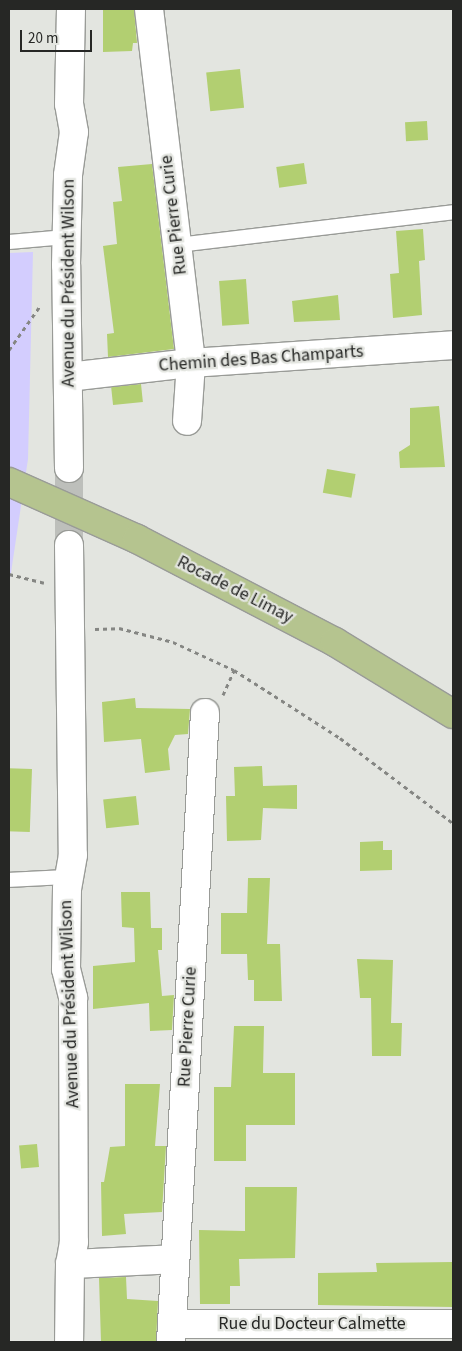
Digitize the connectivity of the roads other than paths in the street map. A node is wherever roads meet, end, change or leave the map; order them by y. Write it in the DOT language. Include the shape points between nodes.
graph roads {
  1 [pos="71,9"];
  2 [pos="148,9"];
  3 [pos="453,212"];
  4 [pos="66,237"];
  5 [pos="9,242"];
  6 [pos="178,244"];
  7 [pos="453,345"];
  8 [pos="191,363"];
  9 [pos="68,376"];
  10 [pos="187,421"];
  11 [pos="69,468"];
  12 [pos="9,482"];
  13 [pos="68,545"];
  14 [pos="205,713"];
  15 [pos="453,714"];
  16 [pos="69,877"];
  17 [pos="9,880"];
  18 [pos="175,1260"];
  19 [pos="70,1264"];
  20 [pos="453,1324"];
  21 [pos="171,1333"];
  22 [pos="69,1342"];
  1 -- 4 [label="street, Avenue du Président Wilson" via="69,104 74,132"];
  2 -- 6 [label="street, Rue Pierre Curie"];
  3 -- 6 [label="lane"];
  4 -- 5 [label="lane"];
  4 -- 9 [label="street, Avenue du Président Wilson"];
  6 -- 8 [label="street, Rue Pierre Curie"];
  7 -- 8 [label="street, Chemin des Bas Champarts"];
  8 -- 9 [label="street, Chemin des Bas Champarts"];
  8 -- 10 [label="street, Rue Pierre Curie"];
  9 -- 11 [label="street, Avenue du Président Wilson"];
  12 -- 15 [label="main road, Rocade de Limay" via="137,539 335,642"];
  13 -- 16 [label="street, Avenue du Président Wilson" via="73,855"];
  14 -- 18 [label="street, Rue Pierre Curie"];
  16 -- 17 [label="lane"];
  16 -- 19 [label="street, Avenue du Président Wilson" via="66,969 73,998 74,1242"];
  18 -- 19 [label="street"];
  18 -- 21 [label="street, Rue Pierre Curie"];
  19 -- 22 [label="street, Avenue du Président Wilson"];
  20 -- 21 [label="street, Rue du Docteur Calmette"];
}
